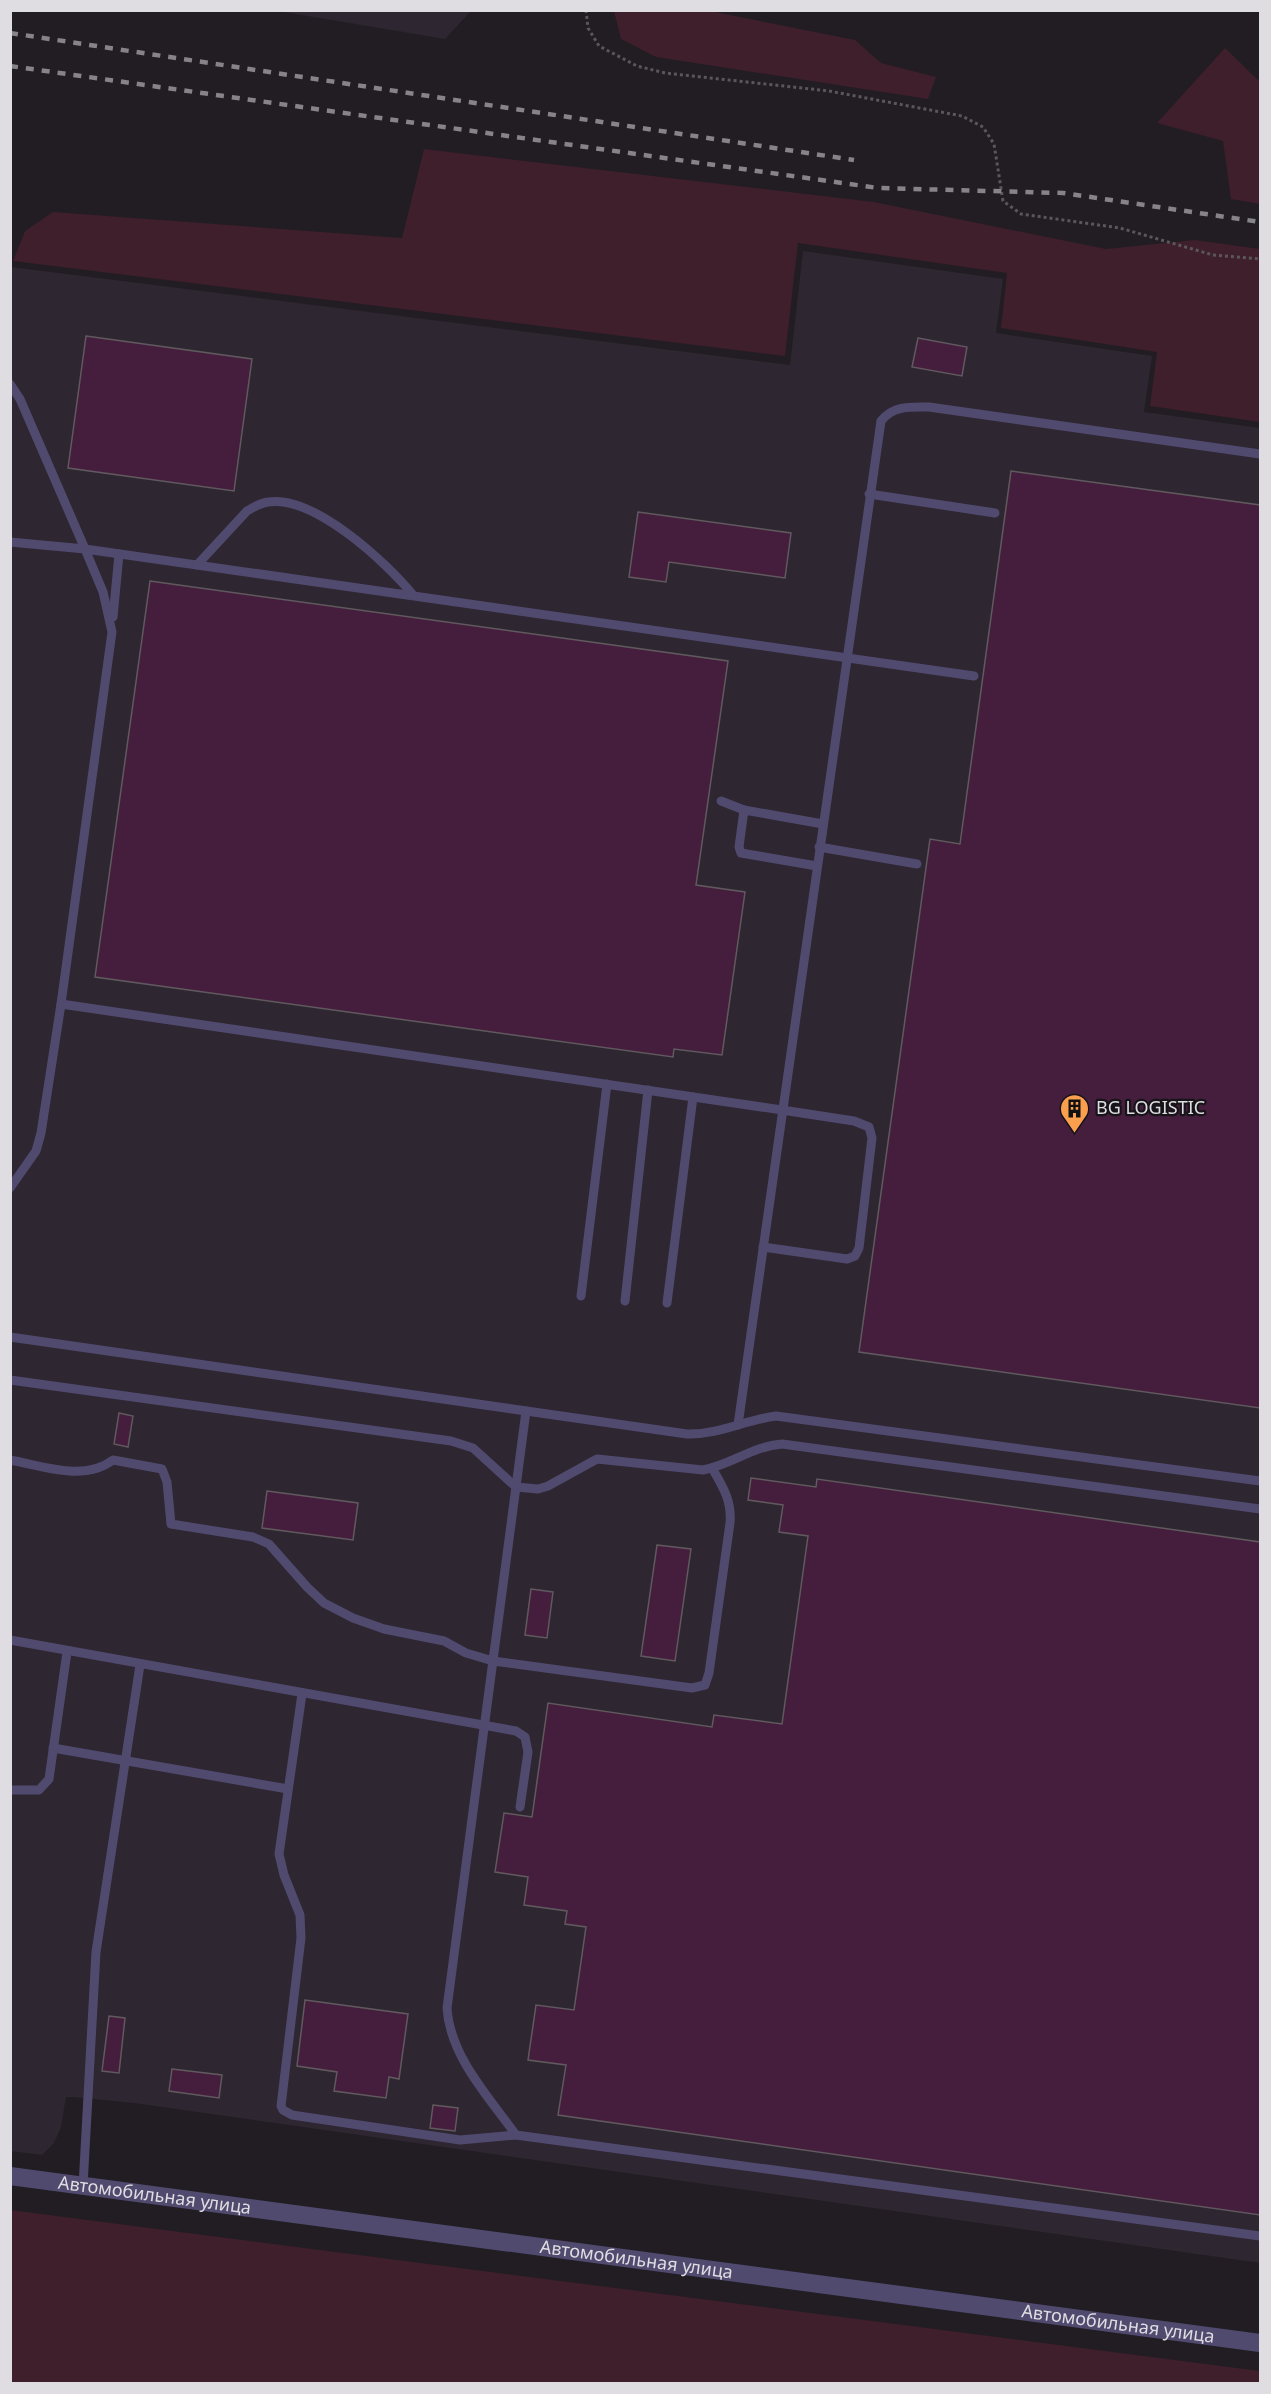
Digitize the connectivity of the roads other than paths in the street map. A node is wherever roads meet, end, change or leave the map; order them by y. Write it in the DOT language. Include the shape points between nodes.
graph roads {
  1 [pos="10,384"];
  2 [pos="1260,454"];
  3 [pos="869,494"];
  4 [pos="995,513"];
  5 [pos="10,542"];
  6 [pos="85,549"];
  7 [pos="119,554"];
  8 [pos="196,565"];
  9 [pos="414,595"];
  10 [pos="112,632"];
  11 [pos="846,656"];
  12 [pos="974,676"];
  13 [pos="721,801"];
  14 [pos="744,810"];
  15 [pos="822,824"];
  16 [pos="819,847"];
  17 [pos="917,864"];
  18 [pos="817,866"];
  19 [pos="61,1004"];
  20 [pos="607,1084"];
  21 [pos="648,1090"];
  22 [pos="693,1097"];
  23 [pos="782,1110"];
  24 [pos="10,1188"];
  25 [pos="763,1247"];
  26 [pos="581,1296"];
  27 [pos="625,1301"];
  28 [pos="667,1303"];
  29 [pos="10,1337"];
  30 [pos="10,1380"];
  31 [pos="526,1411"];
  32 [pos="738,1425"];
  33 [pos="10,1460"];
  34 [pos="712,1468"];
  35 [pos="1260,1481"];
  36 [pos="516,1487"];
  37 [pos="1260,1509"];
  38 [pos="10,1640"];
  39 [pos="68,1652"];
  40 [pos="493,1661"];
  41 [pos="140,1665"];
  42 [pos="302,1694"];
  43 [pos="484,1726"];
  44 [pos="54,1748"];
  45 [pos="124,1760"];
  46 [pos="288,1789"];
  47 [pos="10,1790"];
  48 [pos="520,1807"];
  49 [pos="516,2135"];
  50 [pos="10,2176"];
  51 [pos="83,2186"];
  52 [pos="1260,2236"];
  53 [pos="1260,2343"];
  1 -- 6 [label="lane"];
  2 -- 3 [label="lane" via="929,407 900,408 881,421"];
  3 -- 4 [label="lane"];
  3 -- 11 [label="lane"];
  5 -- 6 [label="lane"];
  6 -- 7 [label="lane"];
  6 -- 10 [label="lane" via="104,592"];
  7 -- 8 [label="lane"];
  7 -- 10 [label="lane"];
  8 -- 9 [label="lane"];
  8 -- 9 [label="lane" via="237,520 257,505 270,501 294,504 309,509 361,544"];
  9 -- 11 [label="lane"];
  10 -- 19 [label="lane"];
  11 -- 12 [label="lane"];
  11 -- 15 [label="lane"];
  13 -- 14 [label="lane"];
  14 -- 15 [label="lane"];
  14 -- 18 [label="lane" via="741,853"];
  15 -- 16 [label="lane"];
  16 -- 17 [label="lane"];
  16 -- 18 [label="lane"];
  18 -- 23 [label="lane"];
  19 -- 20 [label="lane"];
  19 -- 24 [label="lane" via="41,1133 36,1151"];
  20 -- 21 [label="lane"];
  20 -- 26 [label="lane"];
  21 -- 22 [label="lane"];
  21 -- 27 [label="lane"];
  22 -- 23 [label="lane"];
  22 -- 28 [label="lane"];
  23 -- 25 [label="lane"];
  23 -- 25 [label="lane" via="854,1121 865,1124 872,1132 859,1248 855,1256 846,1259"];
  25 -- 32 [label="lane"];
  29 -- 31 [label="lane"];
  30 -- 36 [label="lane" via="451,1441 473,1448"];
  31 -- 32 [label="lane" via="687,1434 705,1435"];
  31 -- 36 [label="lane"];
  32 -- 35 [label="lane" via="776,1416"];
  33 -- 40 [label="lane" via="79,1472 96,1470 113,1461 162,1469 171,1524 253,1537 269,1544 324,1603 363,1622 444,1641"];
  34 -- 36 [label="lane" via="693,1470 597,1459 543,1488"];
  34 -- 37 [label="lane" via="756,1448 782,1444"];
  34 -- 40 [label="lane" via="728,1496 731,1510 705,1685 692,1688"];
  36 -- 40 [label="lane"];
  38 -- 39 [label="lane"];
  39 -- 41 [label="lane"];
  39 -- 44 [label="lane"];
  40 -- 43 [label="lane"];
  41 -- 42 [label="lane"];
  41 -- 45 [label="lane"];
  42 -- 43 [label="lane"];
  42 -- 46 [label="lane"];
  43 -- 48 [label="lane" via="516,1731 525,1737 528,1752"];
  43 -- 49 [label="lane" via="447,2008 448,2026 467,2066"];
  44 -- 45 [label="lane"];
  44 -- 47 [label="lane" via="49,1779 39,1790"];
  45 -- 46 [label="lane"];
  45 -- 51 [label="lane" via="96,1952"];
  46 -- 49 [label="lane" via="279,1854 300,1915 301,1938 283,2110 292,2115 460,2140"];
  49 -- 52 [label="lane"];
  50 -- 51 [label="street, Автомобильная улица"];
  51 -- 53 [label="street, Автомобильная улица"];
}
